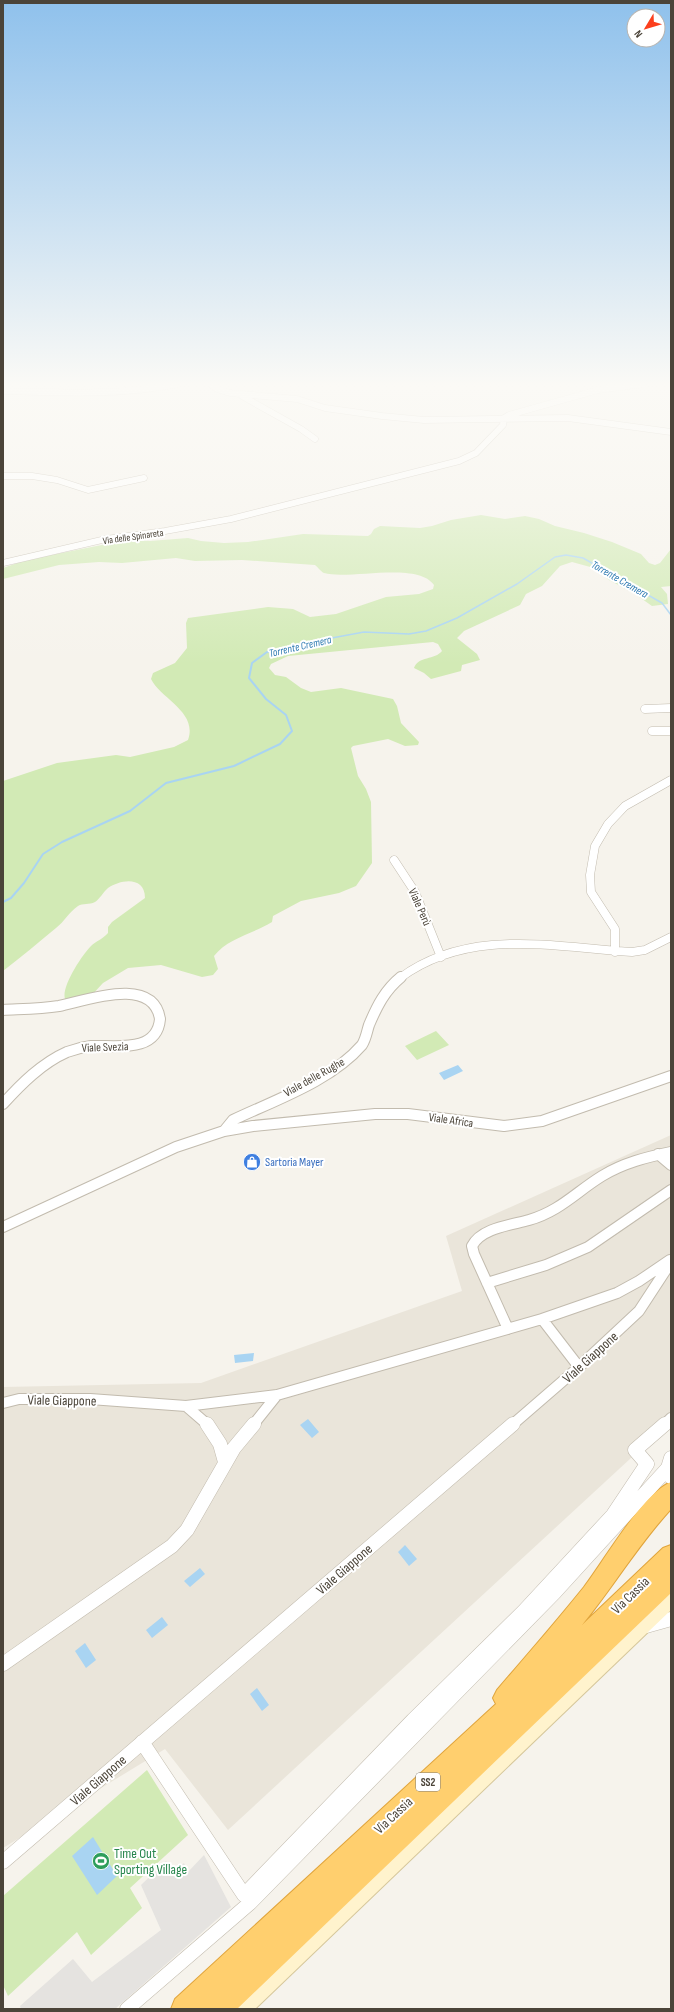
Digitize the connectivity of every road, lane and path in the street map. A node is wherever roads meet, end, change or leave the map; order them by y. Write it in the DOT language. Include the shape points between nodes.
graph roads {
  1 [pos="3,476"];
  2 [pos="400,476"];
  3 [pos="144,478"];
  4 [pos="3,563"];
  5 [pos="671,708"];
  6 [pos="644,709"];
  7 [pos="652,731"];
  8 [pos="671,731"];
  9 [pos="671,780"];
  10 [pos="394,860"];
  11 [pos="670,938"];
  12 [pos="615,952"];
  13 [pos="441,957"];
  14 [pos="3,1010"];
  15 [pos="671,1076"];
  16 [pos="3,1104"];
  17 [pos="224,1131"];
  18 [pos="671,1152"];
  19 [pos="658,1154"];
  20 [pos="671,1165"];
  21 [pos="671,1190"];
  22 [pos="3,1227"];
  23 [pos="671,1259"];
  24 [pos="671,1262"];
  25 [pos="487,1283"];
  26 [pos="542,1319"];
  27 [pos="508,1329"];
  28 [pos="579,1367"];
  29 [pos="277,1396"];
  30 [pos="3,1403"];
  31 [pos="186,1406"];
  32 [pos="671,1418"];
  33 [pos="225,1462"];
  34 [pos="670,1468"];
  35 [pos="671,1493"];
  36 [pos="671,1556"];
  37 [pos="671,1578"];
  38 [pos="671,1598"];
  39 [pos="671,1619"];
  40 [pos="641,1628"];
  41 [pos="3,1664"];
  42 [pos="498,1718"];
  43 [pos="142,1742"];
  44 [pos="3,1862"];
  45 [pos="126,2009"];
  46 [pos="185,2009"];
  47 [pos="217,2009"];
  48 [pos="240,2009"];
  1 -- 3 [label="street" via="32,476 57,480 88,490"];
  2 -- 4 [label="street, Via delle Spinareta" via="231,519 106,539"];
  5 -- 6 [label="street"];
  7 -- 8 [label="street"];
  9 -- 12 [label="street" via="625,806 608,824 595,846 590,875 592,892 615,929"];
  10 -- 13 [label="street, Viale Perù" via="415,892"];
  11 -- 12 [label="street, Viale delle Rughe" via="645,950"];
  12 -- 13 [label="street, Viale delle Rughe" via="497,943"];
  13 -- 17 [label="street, Viale delle Rughe" via="412,970 389,987 379,1003 364,1042 344,1062 233,1120"];
  14 -- 16 [label="street, Viale Svezia" via="57,1006 126,993 140,995 149,1000 156,1009 159,1020 153,1036 135,1046 86,1046 63,1054 27,1081"];
  15 -- 17 [label="street, Viale Africa" via="542,1121 526,1124 504,1126 408,1114 374,1114"];
  17 -- 22 [label="street, Viale delle Rughe" via="176,1147"];
  18 -- 19 [label="street"];
  19 -- 20 [label="street"];
  19 -- 25 [label="street" via="616,1168 548,1214 508,1225 475,1240 472,1246 474,1254"];
  21 -- 25 [label="street" via="601,1239 546,1265"];
  23 -- 26 [label="street, Viale Giappone" via="617,1293"];
  24 -- 28 [label="street, Viale Giappone" via="639,1311"];
  25 -- 27 [label="street"];
  26 -- 27 [label="street, Viale Giappone"];
  26 -- 28 [label="street"];
  27 -- 29 [label="street, Viale Giappone"];
  28 -- 43 [label="street, Viale Giappone"];
  29 -- 31 [label="street, Viale Giappone"];
  29 -- 33 [label="street" via="243,1434"];
  30 -- 31 [label="street, Viale Giappone" via="19,1399 90,1399"];
  31 -- 33 [label="street" via="206,1420 216,1433"];
  32 -- 43 [label="street" via="635,1450 647,1464 613,1515 524,1611 413,1720 244,1895"];
  33 -- 41 [label="street" via="190,1524 172,1546"];
  34 -- 45 [label="street" via="556,1592 250,1903"];
  35 -- 42 [label="highway" via="642,1524 592,1595 502,1700"];
  36 -- 42 [label="highway, Via Cassia / SS2"];
  37 -- 47 [label="highway, Via Cassia / SS2"];
  38 -- 40 [label="street"];
  39 -- 40 [label="street"];
  40 -- 48 [label="street"];
  42 -- 46 [label="highway, Via Cassia / SS2"];
  43 -- 44 [label="street, Viale Giappone"];
}
